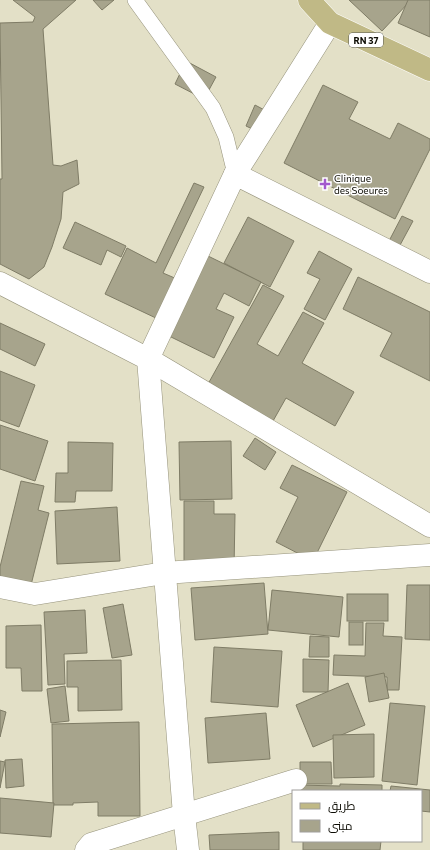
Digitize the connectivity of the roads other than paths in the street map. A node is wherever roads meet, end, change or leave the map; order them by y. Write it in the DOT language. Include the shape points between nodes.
graph roads {
  1 [pos="135,0"];
  2 [pos="309,0"];
  3 [pos="330,23"];
  4 [pos="430,70"];
  5 [pos="235,174"];
  6 [pos="430,272"];
  7 [pos="0,283"];
  8 [pos="148,359"];
  9 [pos="430,526"];
  10 [pos="430,555"];
  11 [pos="164,573"];
  12 [pos="0,587"];
  13 [pos="296,780"];
  14 [pos="184,815"];
  15 [pos="86,850"];
  16 [pos="188,850"];
  1 -- 5 [label="lane" via="213,108 226,137"];
  2 -- 3 [label="main road, RN 37"];
  3 -- 4 [label="main road, RN 37"];
  3 -- 5 [label="street"];
  5 -- 6 [label="street"];
  5 -- 8 [label="street"];
  7 -- 8 [label="street"];
  8 -- 9 [label="street"];
  8 -- 11 [label="street"];
  10 -- 11 [label="street"];
  11 -- 12 [label="street" via="35,594"];
  11 -- 14 [label="street"];
  13 -- 14 [label="street"];
  14 -- 15 [label="street" via="91,844"];
  14 -- 16 [label="street"];
}
